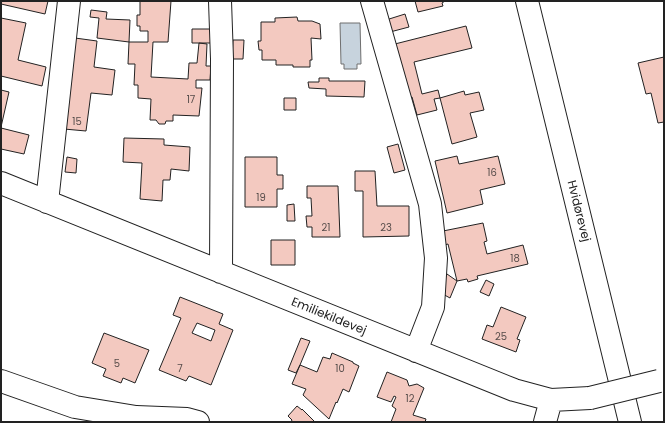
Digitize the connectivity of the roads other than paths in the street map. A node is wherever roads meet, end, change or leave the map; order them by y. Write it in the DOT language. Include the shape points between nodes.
graph roads {
  1 [pos="69,1"];
  2 [pos="220,1"];
  3 [pos="372,1"];
  4 [pos="527,1"];
  5 [pos="1,184"];
  6 [pos="47,202"];
  7 [pos="221,272"];
  8 [pos="416,351"];
  9 [pos="1,381"];
  10 [pos="661,381"];
  11 [pos="551,400"];
  12 [pos="198,422"];
  13 [pos="545,422"];
  14 [pos="630,422"];
  1 -- 6 [label="street"];
  2 -- 7 [label="street"];
  3 -- 8 [label="street" via="430,204 436,258 433,307"];
  4 -- 14 [label="street, Hvidørevej"];
  5 -- 6 [label="street, Emiliekildevej"];
  6 -- 7 [label="street, Emiliekildevej"];
  7 -- 8 [label="street, Emiliekildevej"];
  8 -- 11 [label="street, Emiliekildevej" via="514,390"];
  9 -- 12 [label="street" via="75,407 136,417 187,419"];
  10 -- 11 [label="street, Emiliekildevej, bridge" via="590,398"];
  11 -- 13 [label="street"];
}
